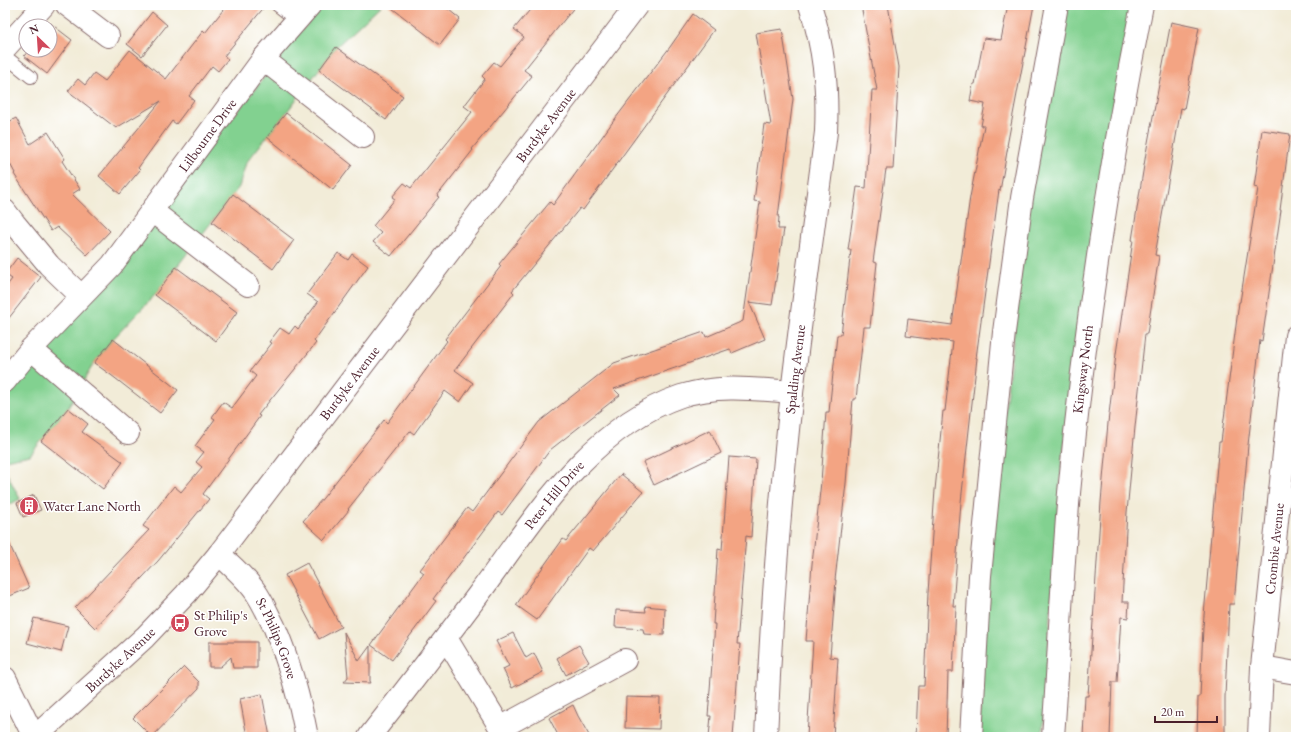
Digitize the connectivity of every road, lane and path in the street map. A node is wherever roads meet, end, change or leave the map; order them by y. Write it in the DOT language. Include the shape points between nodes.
graph roads {
  1 [pos="44,5"];
  2 [pos="67,5"];
  3 [pos="277,5"];
  4 [pos="637,5"];
  5 [pos="810,5"];
  6 [pos="1057,5"];
  7 [pos="1142,5"];
  8 [pos="303,12"];
  9 [pos="108,36"];
  10 [pos="5,48"];
  11 [pos="5,56"];
  12 [pos="263,59"];
  13 [pos="31,77"];
  14 [pos="363,137"];
  15 [pos="152,211"];
  16 [pos="8,223"];
  17 [pos="248,285"];
  18 [pos="81,296"];
  19 [pos="1296,336"];
  20 [pos="31,349"];
  21 [pos="1294,369"];
  22 [pos="5,381"];
  23 [pos="792,392"];
  24 [pos="128,433"];
  25 [pos="219,554"];
  26 [pos="446,638"];
  27 [pos="625,660"];
  28 [pos="1262,666"];
  29 [pos="1296,673"];
  30 [pos="5,678"];
  31 [pos="503,732"];
  32 [pos="35,737"];
  33 [pos="307,737"];
  34 [pos="370,737"];
  35 [pos="766,737"];
  36 [pos="971,737"];
  37 [pos="1053,737"];
  38 [pos="1259,737"];
  1 -- 10 [label="street"];
  2 -- 9 [label="street"];
  3 -- 8 [label="lane"];
  4 -- 25 [label="street, Burdyke Avenue"];
  5 -- 23 [label="street, Spalding Avenue" via="824,63 826,132"];
  6 -- 36 [label="street" via="1022,198 1004,332 980,576"];
  7 -- 37 [label="street, Kingsway North" via="1091,296 1069,493"];
  8 -- 12 [label="street, Lilbourne Drive"];
  11 -- 13 [label="lane"];
  12 -- 14 [label="street"];
  12 -- 15 [label="street, Lilbourne Drive"];
  15 -- 17 [label="street"];
  15 -- 18 [label="street, Lilbourne Drive" via="112,265"];
  16 -- 18 [label="street"];
  18 -- 20 [label="street, Lilbourne Drive"];
  19 -- 21 [label="street, Crombie Avenue"];
  20 -- 22 [label="street, Lilbourne Drive"];
  20 -- 24 [label="street"];
  21 -- 28 [label="street, Crombie Avenue"];
  23 -- 26 [label="street, Peter Hill Drive" via="709,389 681,396 637,417 618,430 583,460 556,490"];
  23 -- 35 [label="street, Spalding Avenue" via="779,530"];
  25 -- 32 [label="street, Burdyke Avenue" via="186,594 145,636"];
  25 -- 33 [label="street, St Philips Grove" via="247,581 267,611 281,642"];
  26 -- 31 [label="street"];
  26 -- 34 [label="street, Peter Hill Drive"];
  27 -- 31 [label="street"];
  28 -- 29 [label="street"];
  28 -- 38 [label="street, Crombie Avenue"];
  30 -- 32 [label="street"];
}
